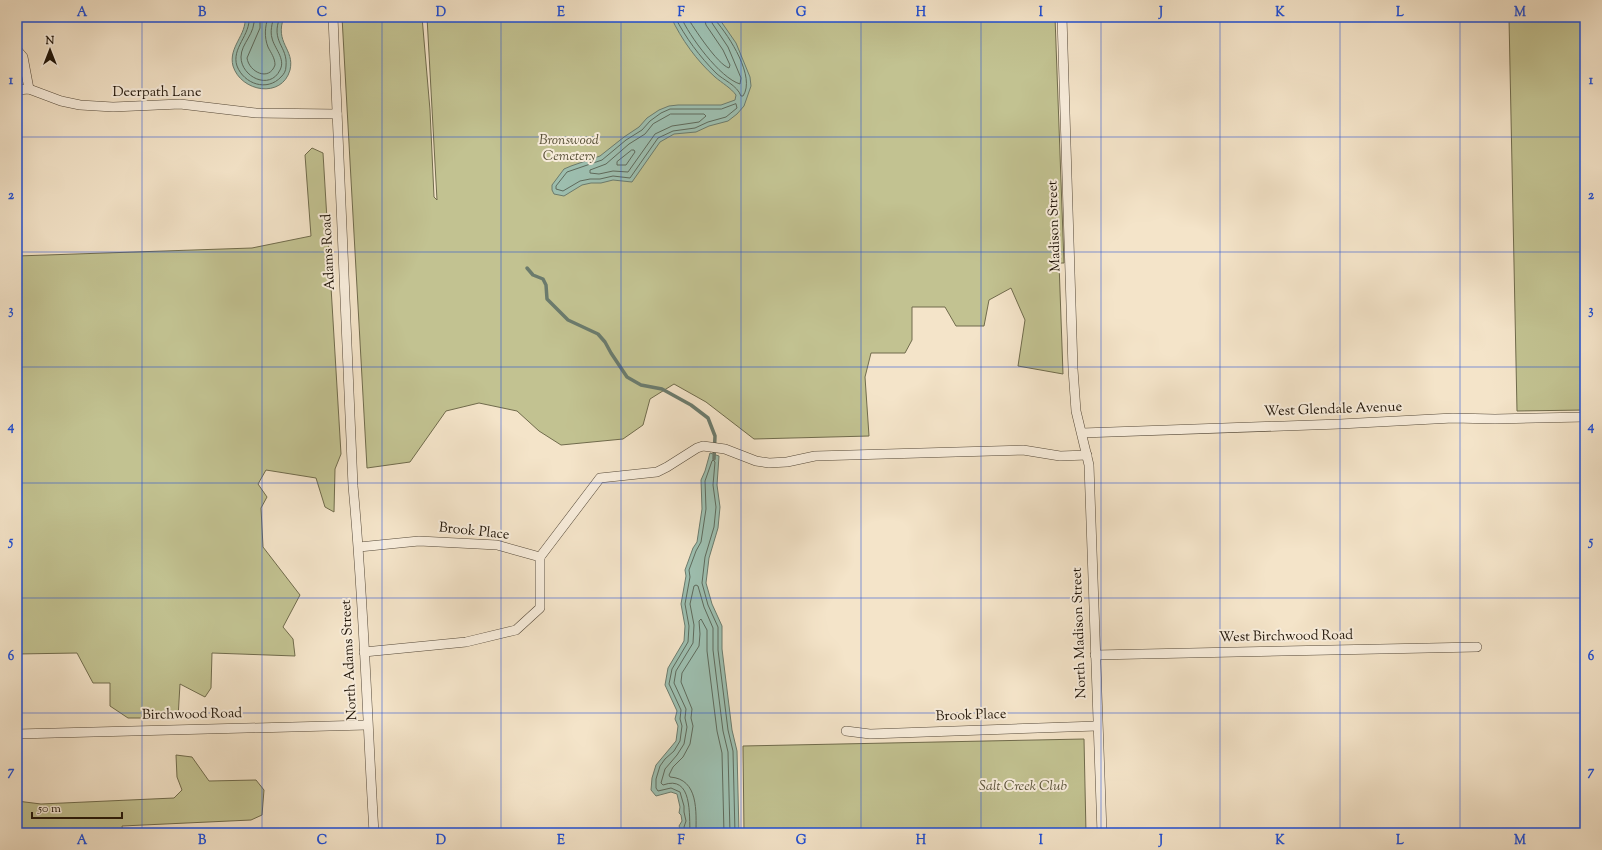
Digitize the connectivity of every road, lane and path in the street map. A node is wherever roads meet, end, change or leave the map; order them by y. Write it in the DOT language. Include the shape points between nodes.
graph roads {
  1 [pos="333,17"];
  2 [pos="1062,17"];
  3 [pos="17,50"];
  4 [pos="29,89"];
  5 [pos="17,90"];
  6 [pos="337,114"];
  7 [pos="1585,417"];
  8 [pos="1082,433"];
  9 [pos="1087,455"];
  10 [pos="353,486"];
  11 [pos="359,547"];
  12 [pos="540,557"];
  13 [pos="1477,647"];
  14 [pos="364,652"];
  15 [pos="1095,655"];
  16 [pos="367,725"];
  17 [pos="1098,726"];
  18 [pos="846,731"];
  19 [pos="17,734"];
  20 [pos="374,833"];
  21 [pos="1102,833"];
  1 -- 6 [label="street, Adams Road"];
  2 -- 8 [label="street, Madison Street" via="1073,369 1076,411"];
  3 -- 4 [label="street" via="23,57"];
  4 -- 5 [label="street, Deerpath Lane"];
  4 -- 6 [label="street, Deerpath Lane" via="80,105 113,107 180,104 256,113"];
  6 -- 10 [label="street, Adams Road"];
  7 -- 8 [label="street, West Glendale Avenue" via="1453,418"];
  8 -- 9 [label="street, North Madison Street"];
  9 -- 12 [label="street" via="1060,456 1023,450 815,456 769,463 756,461 725,448 704,446 657,472 600,478"];
  9 -- 15 [label="street, North Madison Street"];
  10 -- 11 [label="street, North Adams Street"];
  11 -- 12 [label="street, Brook Place" via="427,541 498,545"];
  11 -- 14 [label="street, North Adams Street"];
  12 -- 14 [label="street" via="540,608 516,630 466,642"];
  13 -- 15 [label="street, West Birchwood Road"];
  14 -- 16 [label="street, North Adams Street"];
  15 -- 17 [label="street, North Madison Street"];
  16 -- 19 [label="street, Birchwood Road"];
  16 -- 20 [label="street, North Adams Street"];
  17 -- 18 [label="street, Brook Place" via="870,734"];
  17 -- 21 [label="street, North Madison Street"];
}
